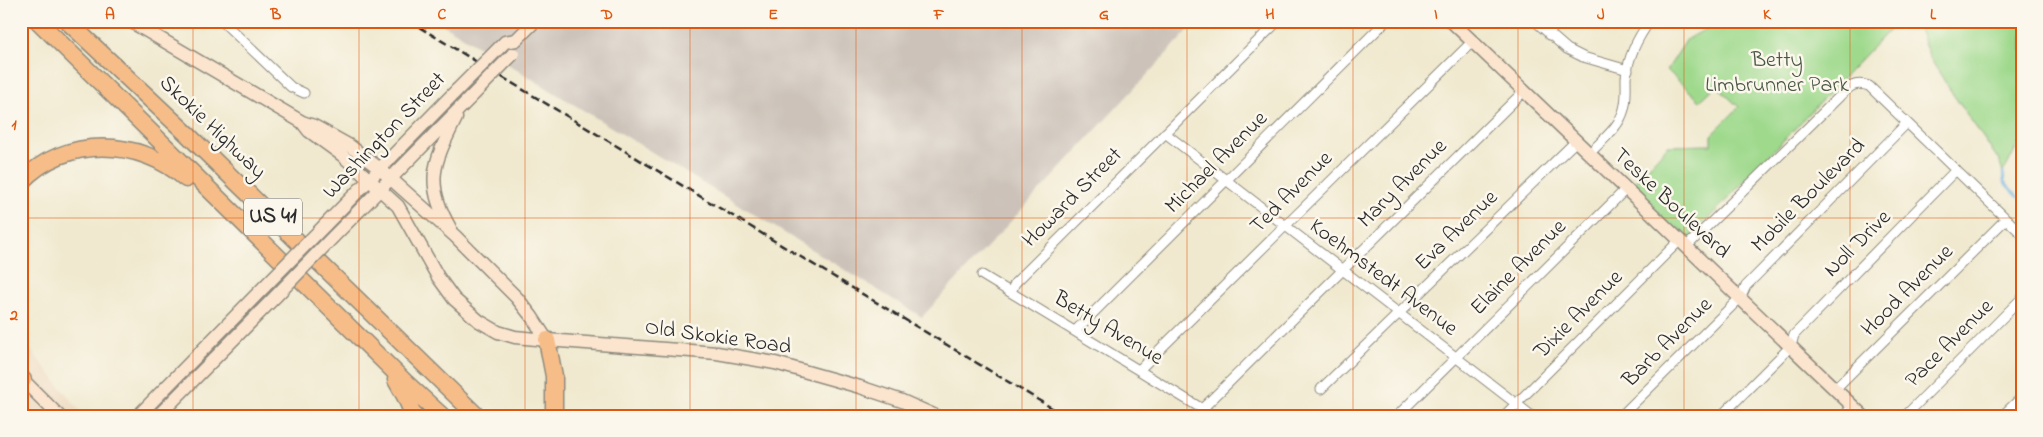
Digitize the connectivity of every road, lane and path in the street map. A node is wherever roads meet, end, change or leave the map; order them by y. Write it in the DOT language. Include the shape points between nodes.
graph roads {
  1 [pos="38,21"];
  2 [pos="67,21"];
  3 [pos="130,21"];
  4 [pos="222,21"];
  5 [pos="535,21"];
  6 [pos="1278,21"];
  7 [pos="1386,21"];
  8 [pos="1451,21"];
  9 [pos="1535,21"];
  10 [pos="1556,21"];
  11 [pos="1650,21"];
  12 [pos="1549,35"];
  13 [pos="516,40"];
  14 [pos="1472,42"];
  15 [pos="1628,70"];
  16 [pos="1523,92"];
  17 [pos="304,93"];
  18 [pos="460,108"];
  19 [pos="302,122"];
  20 [pos="1908,123"];
  21 [pos="1165,133"];
  22 [pos="1575,142"];
  23 [pos="1589,154"];
  24 [pos="380,169"];
  25 [pos="1956,170"];
  26 [pos="370,179"];
  27 [pos="391,179"];
  28 [pos="1226,180"];
  29 [pos="21,182"];
  30 [pos="380,189"];
  31 [pos="1626,189"];
  32 [pos="2006,219"];
  33 [pos="1285,226"];
  34 [pos="2022,234"];
  35 [pos="455,236"];
  36 [pos="1683,244"];
  37 [pos="280,259"];
  38 [pos="1342,270"];
  39 [pos="982,275"];
  40 [pos="1011,292"];
  41 [pos="1741,297"];
  42 [pos="2022,298"];
  43 [pos="1399,314"];
  44 [pos="1075,331"];
  45 [pos="547,340"];
  46 [pos="1791,346"];
  47 [pos="370,347"];
  48 [pos="1456,357"];
  49 [pos="1139,370"];
  50 [pos="23,385"];
  51 [pos="1321,389"];
  52 [pos="1835,389"];
  53 [pos="2022,396"];
  54 [pos="1516,404"];
  55 [pos="1854,406"];
  56 [pos="1202,409"];
  57 [pos="46,416"];
  58 [pos="59,416"];
  59 [pos="138,416"];
  60 [pos="158,416"];
  61 [pos="414,416"];
  62 [pos="442,416"];
  63 [pos="476,416"];
  64 [pos="554,416"];
  65 [pos="936,416"];
  66 [pos="1214,416"];
  67 [pos="1397,416"];
  68 [pos="1504,416"];
  69 [pos="1532,416"];
  70 [pos="1621,416"];
  71 [pos="1721,416"];
  72 [pos="1844,416"];
  73 [pos="1863,416"];
  74 [pos="1905,416"];
  75 [pos="2002,416"];
  1 -- 37 [label="highway, Skokie Highway / US 41"];
  2 -- 63 [label="highway, Skokie Highway / US 41"];
  3 -- 19 [label="main road"];
  4 -- 17 [label="street" via="291,87"];
  5 -- 13 [label="main road, Washington Street"];
  6 -- 21 [label="street, Howard Street"];
  7 -- 28 [label="street, Michael Avenue"];
  8 -- 14 [label="main road, Teske Boulevard"];
  9 -- 12 [label="street"];
  10 -- 12 [label="street"];
  11 -- 15 [label="street" via="1636,44"];
  12 -- 15 [label="street" via="1566,49 1583,57"];
  13 -- 18 [label="main road, Washington Street, bridge" via="517,50"];
  13 -- 24 [label="main road, Washington Street, bridge" via="505,42"];
  14 -- 16 [label="main road, Teske Boulevard"];
  14 -- 33 [label="street, Ted Avenue"];
  15 -- 23 [label="street" via="1625,108 1621,118"];
  16 -- 22 [label="main road, Teske Boulevard"];
  16 -- 38 [label="street, Mary Avenue"];
  18 -- 27 [label="main road, Washington Street"];
  18 -- 35 [label="main road" via="440,148 434,174 439,205"];
  19 -- 24 [label="main road" via="350,146"];
  19 -- 26 [label="main road, Old Skokie Road"];
  20 -- 25 [label="street"];
  20 -- 36 [label="street, Dixie Avenue" via="1869,86 1860,83 1850,87"];
  20 -- 41 [label="street, Mobile Boulevard" via="1746,286"];
  21 -- 28 [label="street, Koehmstedt Avenue"];
  21 -- 40 [label="street, Howard Street" via="1015,283"];
  22 -- 23 [label="main road, Teske Boulevard"];
  22 -- 43 [label="street, Eva Avenue"];
  23 -- 31 [label="main road, Teske Boulevard"];
  24 -- 26 [label="main road, Washington Street"];
  24 -- 27 [label="main road"];
  25 -- 32 [label="street"];
  25 -- 46 [label="street, Noll Drive" via="1794,335"];
  26 -- 30 [label="main road, Old Skokie Road"];
  26 -- 59 [label="main road, Washington Street, bridge"];
  27 -- 30 [label="main road, Washington Street"];
  27 -- 35 [label="main road"];
  28 -- 33 [label="street, Koehmstedt Avenue"];
  28 -- 44 [label="street, Michael Avenue"];
  29 -- 37 [label="highway" via="44,164 82,150 103,147 150,155 177,170"];
  30 -- 45 [label="main road, Old Skokie Road" via="398,206 446,288 466,311 498,332"];
  30 -- 60 [label="main road, Washington Street, bridge"];
  31 -- 36 [label="main road, Teske Boulevard"];
  31 -- 48 [label="street, Elaine Avenue"];
  32 -- 34 [label="street"];
  32 -- 52 [label="street, Hood Avenue"];
  33 -- 38 [label="street, Koehmstedt Avenue"];
  33 -- 49 [label="street, Ted Avenue"];
  35 -- 45 [label="main road" via="517,298"];
  36 -- 41 [label="main road, Teske Boulevard"];
  36 -- 54 [label="street, Dixie Avenue"];
  37 -- 47 [label="highway, Skokie Highway / US 41"];
  38 -- 43 [label="street, Koehmstedt Avenue"];
  38 -- 56 [label="street, Mary Avenue"];
  39 -- 40 [label="street, Betty Avenue"];
  40 -- 44 [label="street, Betty Avenue"];
  41 -- 46 [label="main road, Teske Boulevard"];
  41 -- 70 [label="street, Barb Avenue"];
  42 -- 74 [label="street, Pace Avenue"];
  43 -- 48 [label="street, Koehmstedt Avenue"];
  43 -- 51 [label="street, Eva Avenue"];
  44 -- 49 [label="street, Betty Avenue"];
  45 -- 64 [label="highway" via="554,376"];
  45 -- 65 [label="main road, Old Skokie Road" via="717,354 765,362 860,387"];
  46 -- 52 [label="main road, Teske Boulevard"];
  46 -- 71 [label="street, Noll Drive"];
  47 -- 61 [label="highway" via="393,375"];
  47 -- 62 [label="highway, Skokie Highway / US 41"];
  48 -- 54 [label="street, Koehmstedt Avenue"];
  48 -- 67 [label="street, Elaine Avenue"];
  49 -- 56 [label="street, Betty Avenue"];
  50 -- 57 [label="main road"];
  50 -- 58 [label="main road"];
  52 -- 55 [label="main road, Teske Boulevard"];
  53 -- 75 [label="street"];
  54 -- 68 [label="street, Dixie Avenue"];
  54 -- 69 [label="street, Koehmstedt Avenue"];
  55 -- 72 [label="street"];
  55 -- 73 [label="main road, Teske Boulevard"];
  56 -- 66 [label="street, Betty Avenue"];
}
